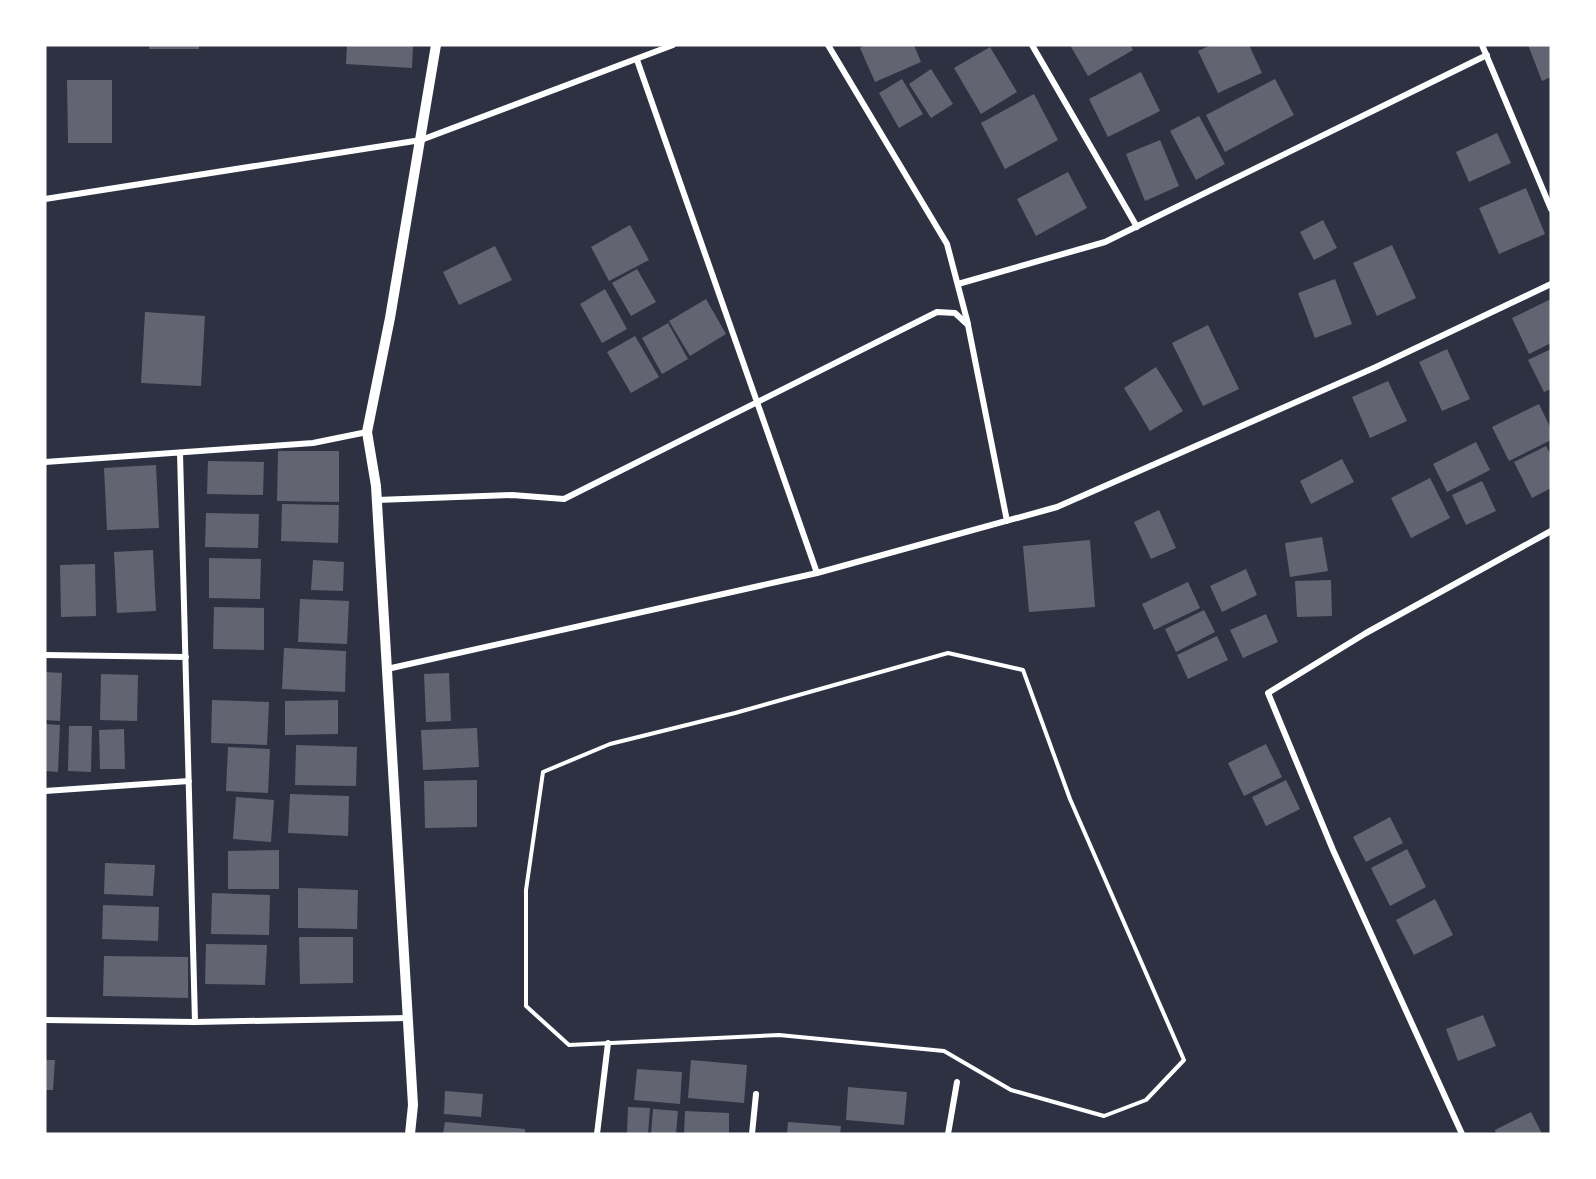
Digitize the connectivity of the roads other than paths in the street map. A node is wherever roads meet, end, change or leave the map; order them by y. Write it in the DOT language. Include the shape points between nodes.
graph roads {
  1 [pos="436,45"];
  2 [pos="674,45"];
  3 [pos="828,45"];
  4 [pos="1032,45"];
  5 [pos="1482,45"];
  6 [pos="1486,56"];
  7 [pos="637,60"];
  8 [pos="421,140"];
  9 [pos="45,199"];
  10 [pos="1551,209"];
  11 [pos="1137,227"];
  12 [pos="958,284"];
  13 [pos="1551,284"];
  14 [pos="968,325"];
  15 [pos="757,404"];
  16 [pos="367,432"];
  17 [pos="180,453"];
  18 [pos="45,462"];
  19 [pos="377,500"];
  20 [pos="1007,521"];
  21 [pos="1551,531"];
  22 [pos="817,573"];
  23 [pos="45,655"];
  24 [pos="186,657"];
  25 [pos="387,669"];
  26 [pos="189,781"];
  27 [pos="45,791"];
  28 [pos="408,1018"];
  29 [pos="45,1020"];
  30 [pos="195,1022"];
  31 [pos="608,1043"];
  32 [pos="957,1082"];
  33 [pos="756,1094"];
  34 [pos="410,1134"];
  35 [pos="597,1134"];
  36 [pos="752,1134"];
  37 [pos="948,1134"];
  38 [pos="1462,1134"];
  1 -- 8 [label="street"];
  2 -- 7 [label="street"];
  3 -- 12 [label="street" via="947,244"];
  4 -- 11 [label="street"];
  5 -- 6 [label="street"];
  6 -- 10 [label="street"];
  6 -- 11 [label="street"];
  7 -- 8 [label="street"];
  7 -- 15 [label="street"];
  8 -- 9 [label="street"];
  8 -- 16 [label="street"];
  11 -- 12 [label="street" via="1105,242"];
  12 -- 14 [label="street"];
  13 -- 20 [label="street" via="1376,367 1057,507"];
  14 -- 15 [label="street" via="955,313 937,312"];
  14 -- 20 [label="street"];
  15 -- 19 [label="street" via="564,499 512,495"];
  15 -- 22 [label="street"];
  16 -- 17 [label="street" via="313,442"];
  16 -- 19 [label="street"];
  17 -- 18 [label="street"];
  17 -- 24 [label="street"];
  19 -- 25 [label="street"];
  20 -- 22 [label="street"];
  21 -- 38 [label="street" via="1366,633 1268,693"];
  22 -- 25 [label="street"];
  23 -- 24 [label="street"];
  24 -- 26 [label="street"];
  25 -- 28 [label="street"];
  26 -- 27 [label="street"];
  26 -- 30 [label="street"];
  28 -- 30 [label="street"];
  28 -- 34 [label="street" via="413,1105"];
  29 -- 30 [label="street"];
  31 -- 35 [label="street"];
  32 -- 37 [label="street"];
  33 -- 36 [label="street"];
}
